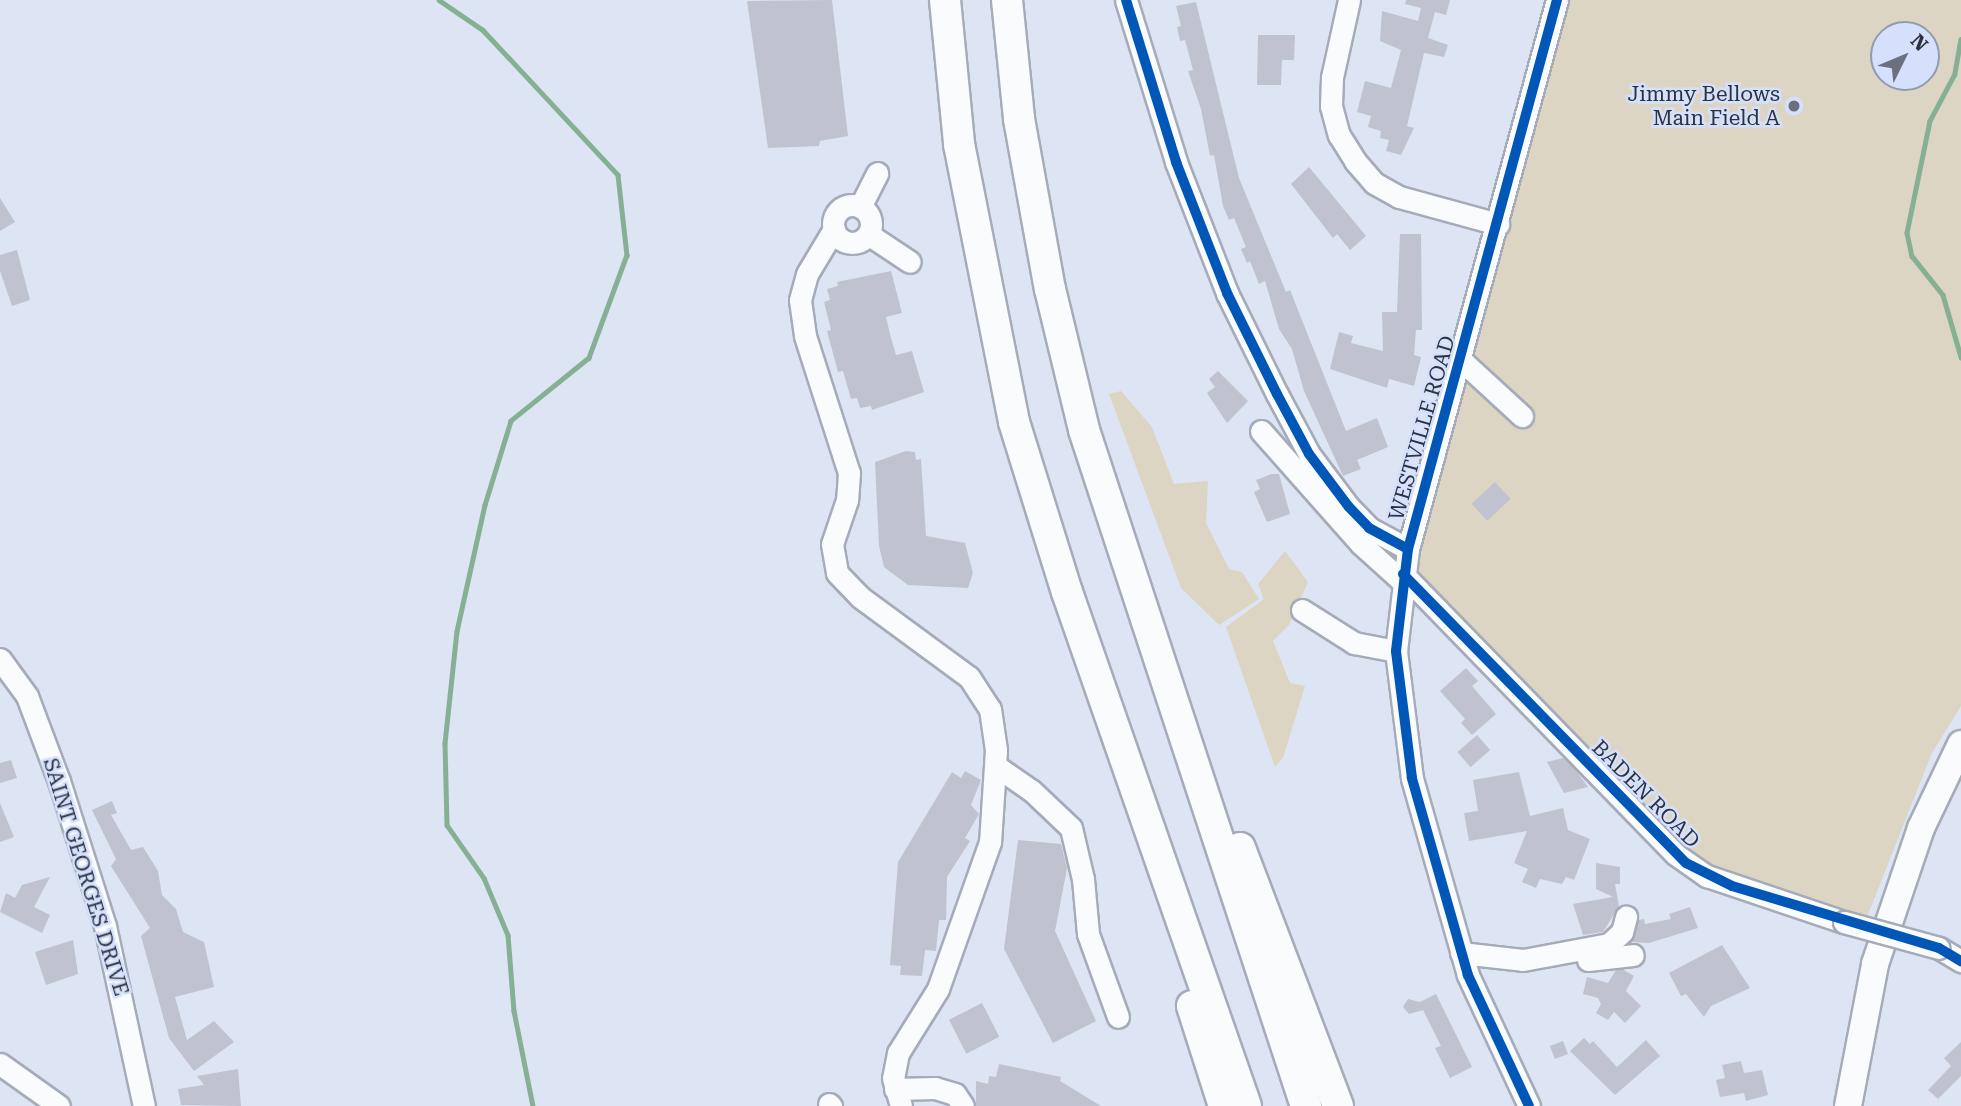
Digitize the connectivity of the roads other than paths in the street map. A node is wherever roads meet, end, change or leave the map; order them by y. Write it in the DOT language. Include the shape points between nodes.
graph roads {
  1 [pos="945,0"];
  2 [pos="1007,0"];
  3 [pos="1126,0"];
  4 [pos="1349,0"];
  5 [pos="1557,0"];
  6 [pos="877,173"];
  7 [pos="860,207"];
  8 [pos="1499,224"];
  9 [pos="868,234"];
  10 [pos="840,236"];
  11 [pos="910,261"];
  12 [pos="1461,360"];
  13 [pos="1522,416"];
  14 [pos="1261,431"];
  15 [pos="1408,549"];
  16 [pos="1403,578"];
  17 [pos="1302,610"];
  18 [pos="1396,651"];
  19 [pos="0,659"];
  20 [pos="1185,734"];
  21 [pos="1961,744"];
  22 [pos="996,766"];
  23 [pos="1150,822"];
  24 [pos="1626,917"];
  25 [pos="1461,953"];
  26 [pos="1633,955"];
  27 [pos="1961,961"];
  28 [pos="1468,975"];
  29 [pos="1118,1017"];
  30 [pos="0,1063"];
  31 [pos="898,1097"];
  32 [pos="59,1106"];
  33 [pos="144,1106"];
  34 [pos="963,1106"];
  35 [pos="1224,1106"];
  36 [pos="1246,1106"];
  37 [pos="1306,1106"];
  38 [pos="1338,1106"];
  39 [pos="1529,1106"];
  40 [pos="1847,1106"];
  1 -- 23 [label="highway" via="959,144 1014,422 1067,592"];
  2 -- 20 [label="highway" via="1019,119 1050,289 1081,417"];
  3 -- 15 [label="street" via="1176,162 1227,293 1277,394 1309,454 1349,508 1369,528"];
  4 -- 8 [label="street" via="1332,77 1331,106 1339,135 1355,161 1374,183 1399,197"];
  5 -- 8 [label="street, WESTVILLE ROAD"];
  6 -- 7 [label="street"];
  7 -- 9 [label="street" via="869,216"];
  7 -- 10 [label="street" via="842,208 834,217"];
  8 -- 12 [label="street, WESTVILLE ROAD"];
  9 -- 10 [label="street" via="858,242"];
  9 -- 11 [label="street"];
  10 -- 22 [label="street" via="815,258 802,285 801,316 850,485 832,544 837,573 860,597 957,667 982,691 990,709"];
  12 -- 13 [label="street"];
  12 -- 15 [label="street, WESTVILLE ROAD"];
  14 -- 16 [label="street, BADEN ROAD" via="1360,544"];
  15 -- 16 [label="street, WESTVILLE ROAD"];
  16 -- 18 [label="street, WESTVILLE ROAD"];
  16 -- 27 [label="street, BADEN ROAD, bridge" via="1675,854 1707,876 1939,948"];
  17 -- 18 [label="street" via="1353,643"];
  18 -- 25 [label="street, WESTVILLE ROAD" via="1412,778"];
  19 -- 33 [label="street, SAINT GEORGES DRIVE" via="27,696 106,926"];
  20 -- 37 [label="highway"];
  20 -- 38 [label="highway" via="1260,892"];
  21 -- 40 [label="main road" via="1921,828 1875,964"];
  22 -- 29 [label="street" via="1032,791 1071,828 1083,879 1088,934"];
  22 -- 31 [label="street" via="990,842 937,989 898,1053"];
  23 -- 35 [label="highway" via="1174,947"];
  23 -- 36 [label="highway"];
  24 -- 25 [label="street" via="1622,932 1609,944 1523,960"];
  25 -- 28 [label="street, WESTVILLE ROAD"];
  26 -- 28 [label="street"];
  28 -- 39 [label="street, WESTVILLE ROAD"];
  30 -- 32 [label="street"];
  31 -- 34 [label="street" via="935,1088 955,1094"];
}
